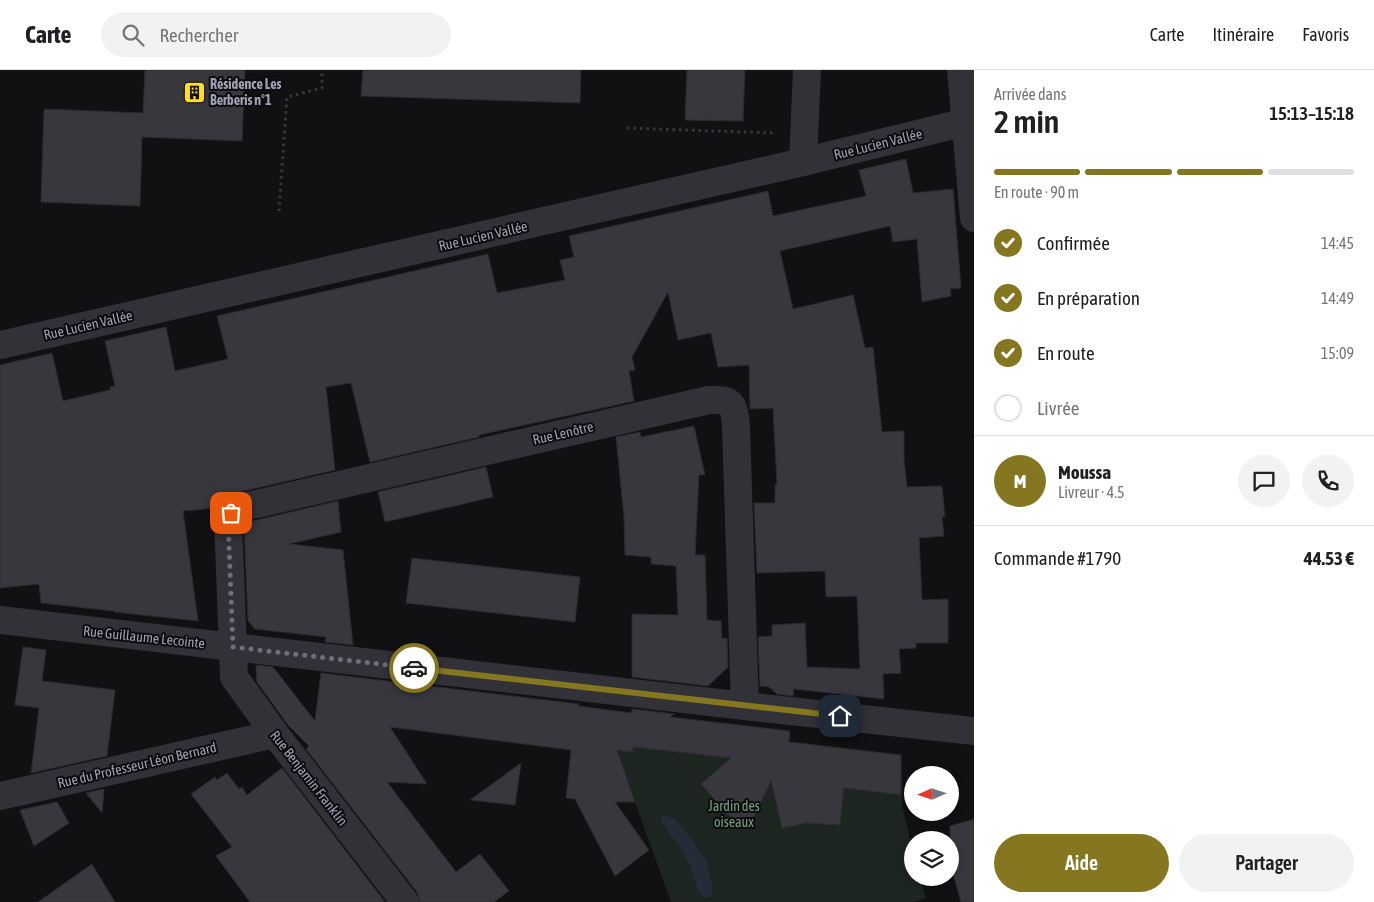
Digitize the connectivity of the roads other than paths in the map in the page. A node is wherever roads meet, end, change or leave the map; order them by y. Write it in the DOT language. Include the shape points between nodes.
graph roads {
  1 [pos="807,70"];
  2 [pos="961,70"];
  3 [pos="970,122"];
  4 [pos="803,162"];
  5 [pos="974,218"];
  6 [pos="0,345"];
  7 [pos="0,620"];
  8 [pos="233,647"];
  9 [pos="745,706"];
  10 [pos="974,731"];
  11 [pos="274,734"];
  12 [pos="0,796"];
  13 [pos="405,902"];
  1 -- 4 [label="street"];
  2 -- 3 [label="street"];
  3 -- 4 [label="street, Rue Lucien Vallée"];
  3 -- 5 [label="street"];
  4 -- 6 [label="street, Rue Lucien Vallée"];
  7 -- 8 [label="street, Rue Guillaume Lecointe"];
  8 -- 9 [label="street, Rue Guillaume Lecointe"];
  8 -- 9 [label="street, Rue Lenôtre" via="228,519 238,508 723,399 732,404 736,426"];
  8 -- 11 [label="street, Rue Benjamin Franklin" via="234,677"];
  9 -- 10 [label="street, Rue Guillaume Lecointe"];
  11 -- 12 [label="street, Rue du Professeur Léon Bernard"];
  11 -- 13 [label="street, Rue Benjamin Franklin"];
}
